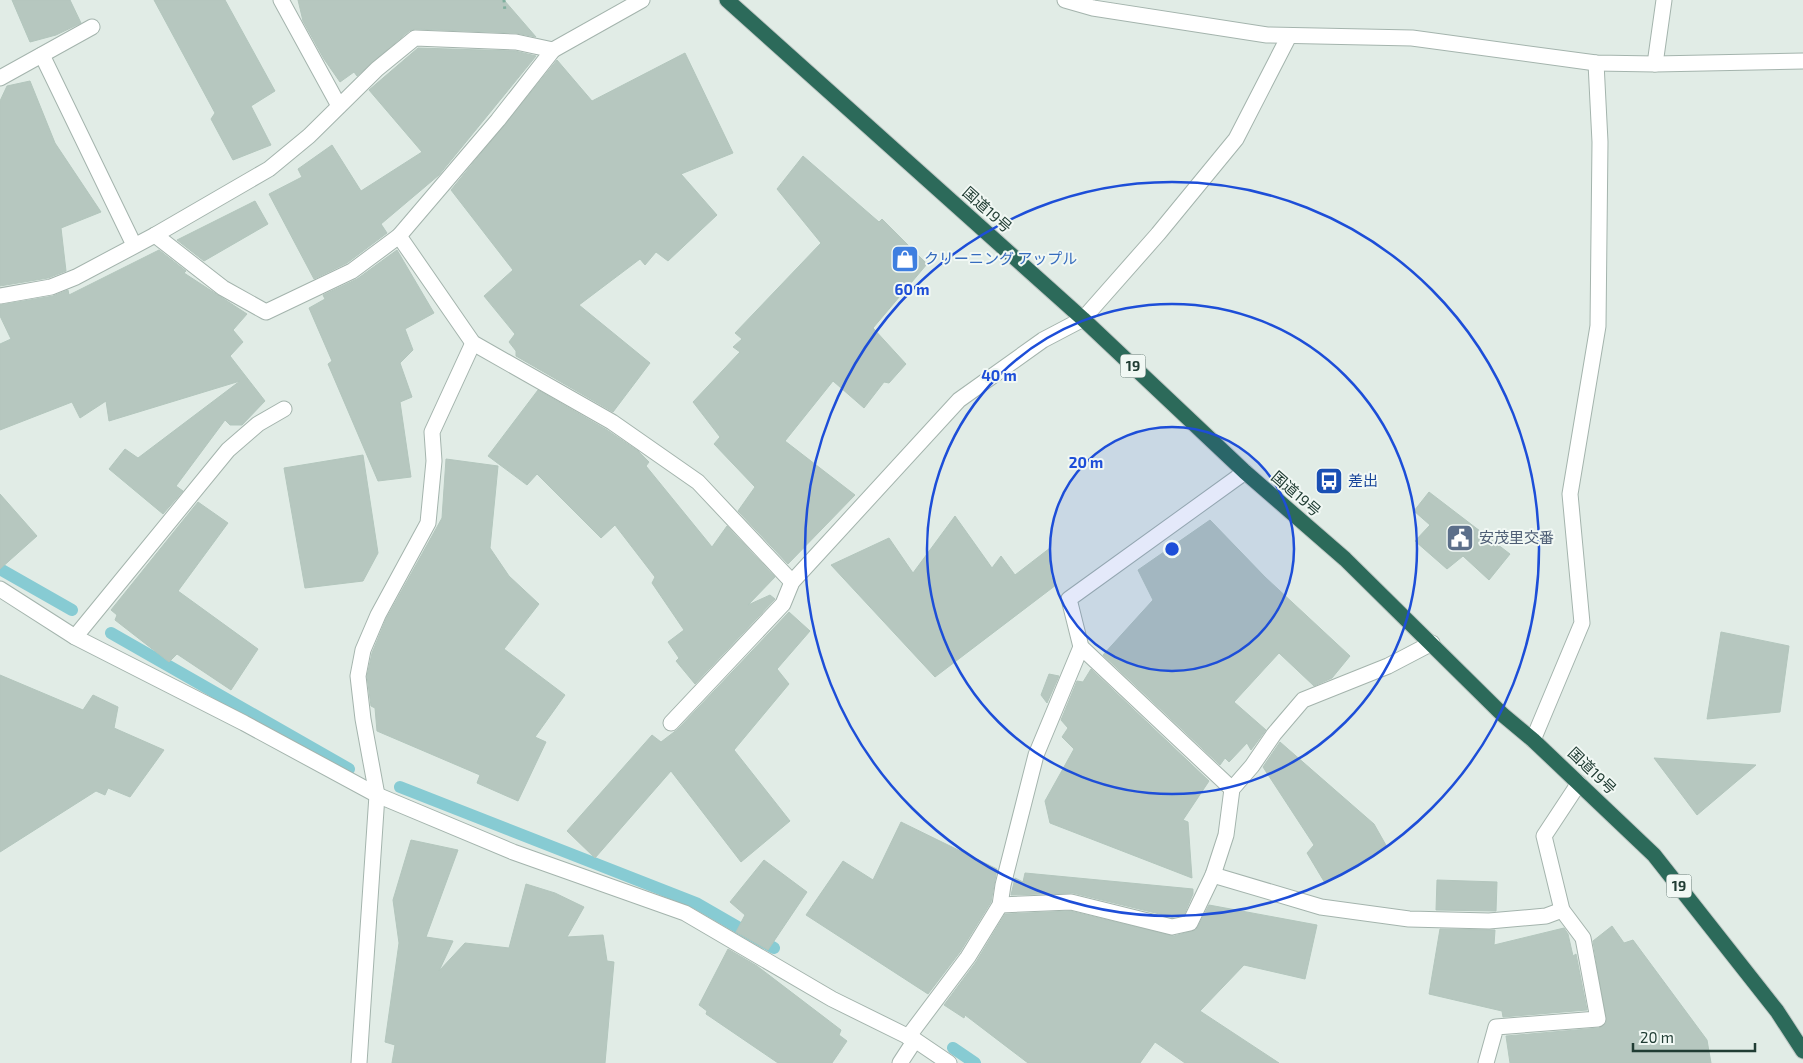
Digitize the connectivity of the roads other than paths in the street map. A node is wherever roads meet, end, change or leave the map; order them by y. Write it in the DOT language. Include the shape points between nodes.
graph roads {
  1 [pos="281,0"];
  2 [pos="642,0"];
  3 [pos="727,0"];
  4 [pos="1065,0"];
  5 [pos="1664,0"];
  6 [pos="92,27"];
  7 [pos="1289,36"];
  8 [pos="553,50"];
  9 [pos="42,55"];
  10 [pos="1803,61"];
  11 [pos="1596,63"];
  12 [pos="1655,64"];
  13 [pos="0,78"];
  14 [pos="339,106"];
  15 [pos="155,235"];
  16 [pos="399,236"];
  17 [pos="134,245"];
  18 [pos="0,296"];
  19 [pos="1083,319"];
  20 [pos="473,343"];
  21 [pos="284,409"];
  22 [pos="1245,472"];
  23 [pos="792,582"];
  24 [pos="0,589"];
  25 [pos="75,637"];
  26 [pos="1432,643"];
  27 [pos="1081,647"];
  28 [pos="671,723"];
  29 [pos="1534,740"];
  30 [pos="1580,783"];
  31 [pos="1232,788"];
  32 [pos="377,795"];
  33 [pos="1213,875"];
  34 [pos="1000,905"];
  35 [pos="1562,910"];
  36 [pos="911,1038"];
  37 [pos="1803,1051"];
  38 [pos="359,1063"];
  39 [pos="900,1063"];
  40 [pos="949,1063"];
  41 [pos="1486,1063"];
  1 -- 14 [label="street"];
  2 -- 8 [label="street"];
  3 -- 19 [label="highway, 国道19号 / 19"];
  4 -- 7 [label="street" via="1092,8"];
  5 -- 12 [label="street"];
  6 -- 9 [label="street"];
  7 -- 11 [label="street" via="1412,38"];
  7 -- 19 [label="street" via="1236,139"];
  8 -- 14 [label="street" via="516,42 415,38"];
  8 -- 16 [label="street"];
  9 -- 13 [label="street"];
  9 -- 17 [label="street"];
  10 -- 12 [label="street"];
  11 -- 12 [label="street"];
  11 -- 29 [label="street" via="1600,142 1598,326 1570,494 1582,624"];
  14 -- 15 [label="street" via="269,169"];
  15 -- 16 [label="street" via="223,288 266,312 352,271"];
  15 -- 17 [label="street"];
  16 -- 20 [label="street"];
  17 -- 18 [label="street" via="51,287"];
  19 -- 22 [label="highway, 国道19号 / 19"];
  19 -- 23 [label="street" via="1043,340 959,400"];
  20 -- 23 [label="street" via="612,422 698,482"];
  20 -- 32 [label="street" via="432,432 434,461 428,523 378,615 363,650 358,676 362,719"];
  21 -- 25 [label="street" via="258,424 228,450"];
  22 -- 26 [label="highway, 国道19号 / 19" via="1345,559"];
  22 -- 27 [label="street" via="1069,599"];
  23 -- 28 [label="street" via="783,604"];
  24 -- 25 [label="street"];
  25 -- 32 [label="street"];
  26 -- 29 [label="highway, 国道19号 / 19" via="1503,715"];
  26 -- 31 [label="street" via="1388,666 1303,700"];
  27 -- 31 [label="street"];
  27 -- 34 [label="street" via="1036,755"];
  29 -- 30 [label="highway, 国道19号 / 19"];
  30 -- 35 [label="street" via="1544,836"];
  30 -- 37 [label="highway, 国道19号 / 19" via="1654,855 1777,1011"];
  31 -- 33 [label="street" via="1226,835"];
  32 -- 36 [label="street" via="513,852 685,913 832,999"];
  32 -- 38 [label="street"];
  33 -- 34 [label="street" via="1190,923 1172,926 1070,902"];
  33 -- 35 [label="street" via="1321,907 1409,919 1489,921 1546,916"];
  34 -- 36 [label="street"];
  35 -- 41 [label="street" via="1583,938 1598,1019 1496,1027"];
  36 -- 39 [label="street"];
  36 -- 40 [label="street"];
}
